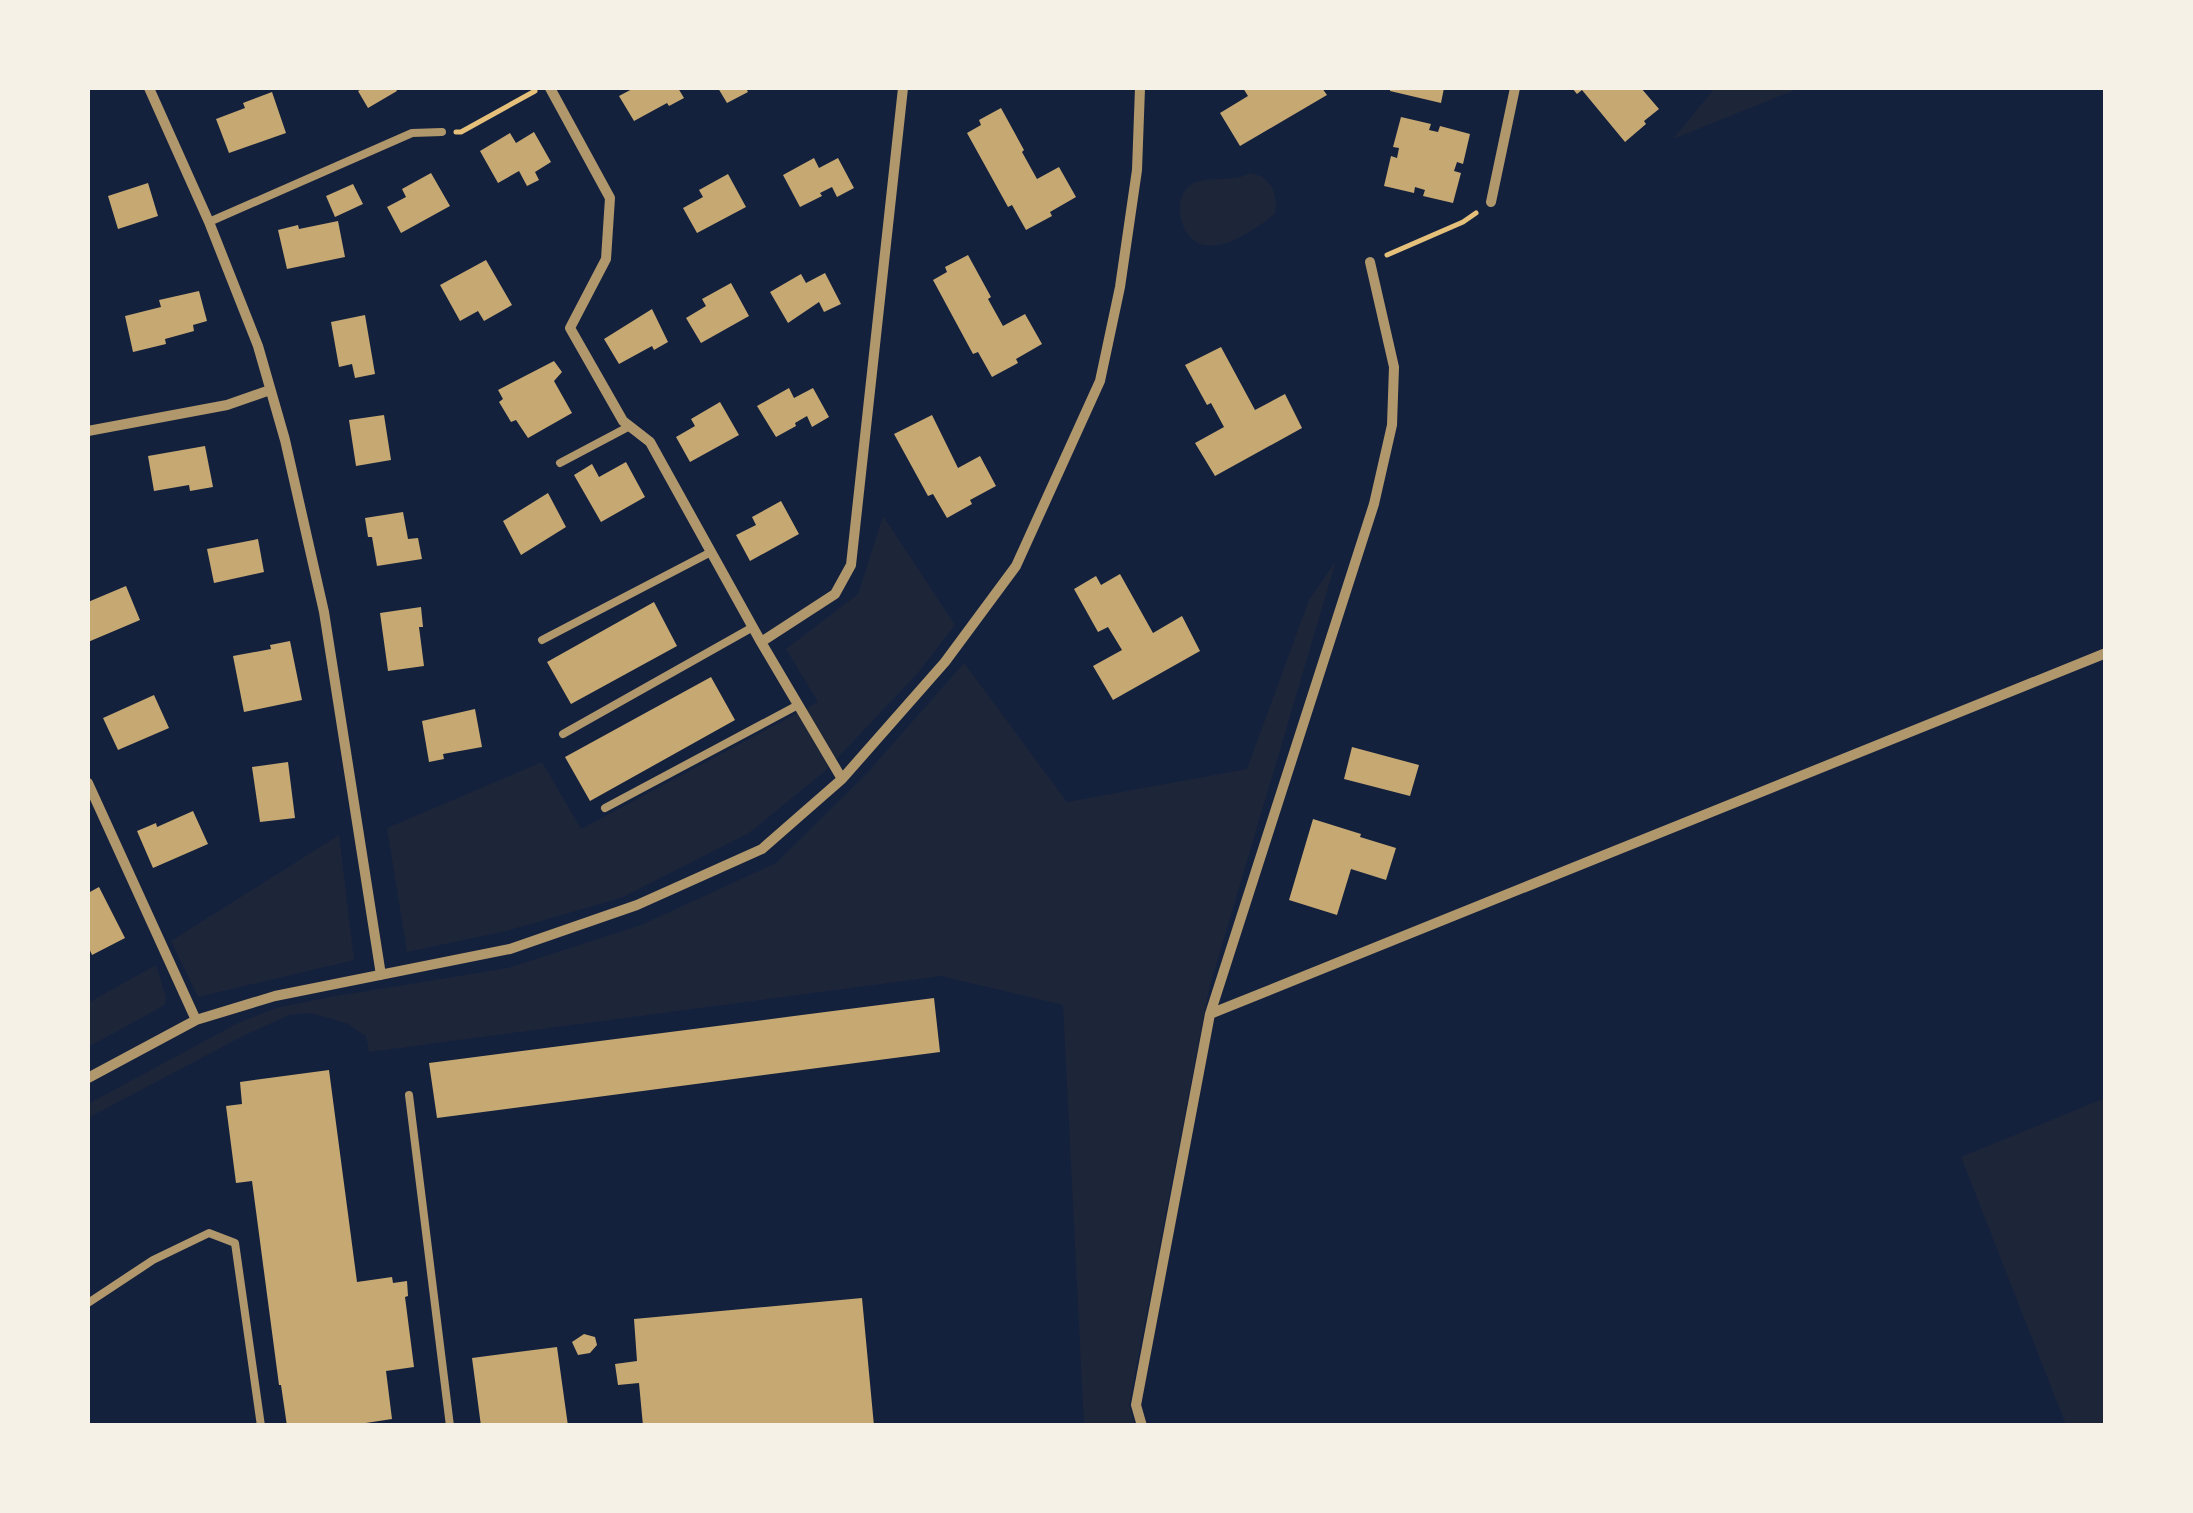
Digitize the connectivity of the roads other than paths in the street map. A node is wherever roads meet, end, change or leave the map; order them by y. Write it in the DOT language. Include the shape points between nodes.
graph roads {
  1 [pos="149,88"];
  2 [pos="550,88"];
  3 [pos="903,88"];
  4 [pos="1140,88"];
  5 [pos="1515,88"];
  6 [pos="442,132"];
  7 [pos="1491,202"];
  8 [pos="209,222"];
  9 [pos="1370,262"];
  10 [pos="270,390"];
  11 [pos="630,426"];
  12 [pos="88,431"];
  13 [pos="560,463"];
  14 [pos="711,552"];
  15 [pos="753,626"];
  16 [pos="542,640"];
  17 [pos="761,642"];
  18 [pos="2106,654"];
  19 [pos="798,705"];
  20 [pos="563,734"];
  21 [pos="842,779"];
  22 [pos="88,783"];
  23 [pos="604,808"];
  24 [pos="381,976"];
  25 [pos="1210,1014"];
  26 [pos="196,1020"];
  27 [pos="88,1078"];
  28 [pos="409,1095"];
  29 [pos="88,1302"];
  30 [pos="261,1426"];
  31 [pos="450,1426"];
  32 [pos="1142,1426"];
  1 -- 8 [label="street"];
  2 -- 11 [label="street" via="610,198 606,259 570,328"];
  3 -- 17 [label="street" via="852,565 835,594"];
  4 -- 21 [label="street" via="1120,288 1100,381 1016,566 945,662"];
  5 -- 7 [label="street"];
  6 -- 8 [label="lane" via="412,133"];
  8 -- 10 [label="street"];
  9 -- 25 [label="street" via="1394,368 1392,425 1374,504"];
  10 -- 12 [label="street" via="228,406"];
  10 -- 24 [label="street" via="324,612"];
  11 -- 13 [label="lane"];
  11 -- 14 [label="street" via="650,442"];
  14 -- 15 [label="street"];
  14 -- 16 [label="lane"];
  15 -- 17 [label="street"];
  15 -- 20 [label="lane"];
  17 -- 19 [label="street"];
  18 -- 25 [label="street"];
  19 -- 21 [label="street"];
  19 -- 23 [label="lane"];
  21 -- 24 [label="street" via="762,849 638,906 510,949"];
  22 -- 26 [label="street"];
  24 -- 26 [label="street" via="275,996"];
  25 -- 32 [label="street" via="1136,1405"];
  26 -- 27 [label="street"];
  28 -- 31 [label="lane"];
  29 -- 30 [label="lane" via="209,1234 234,1243"];
}
